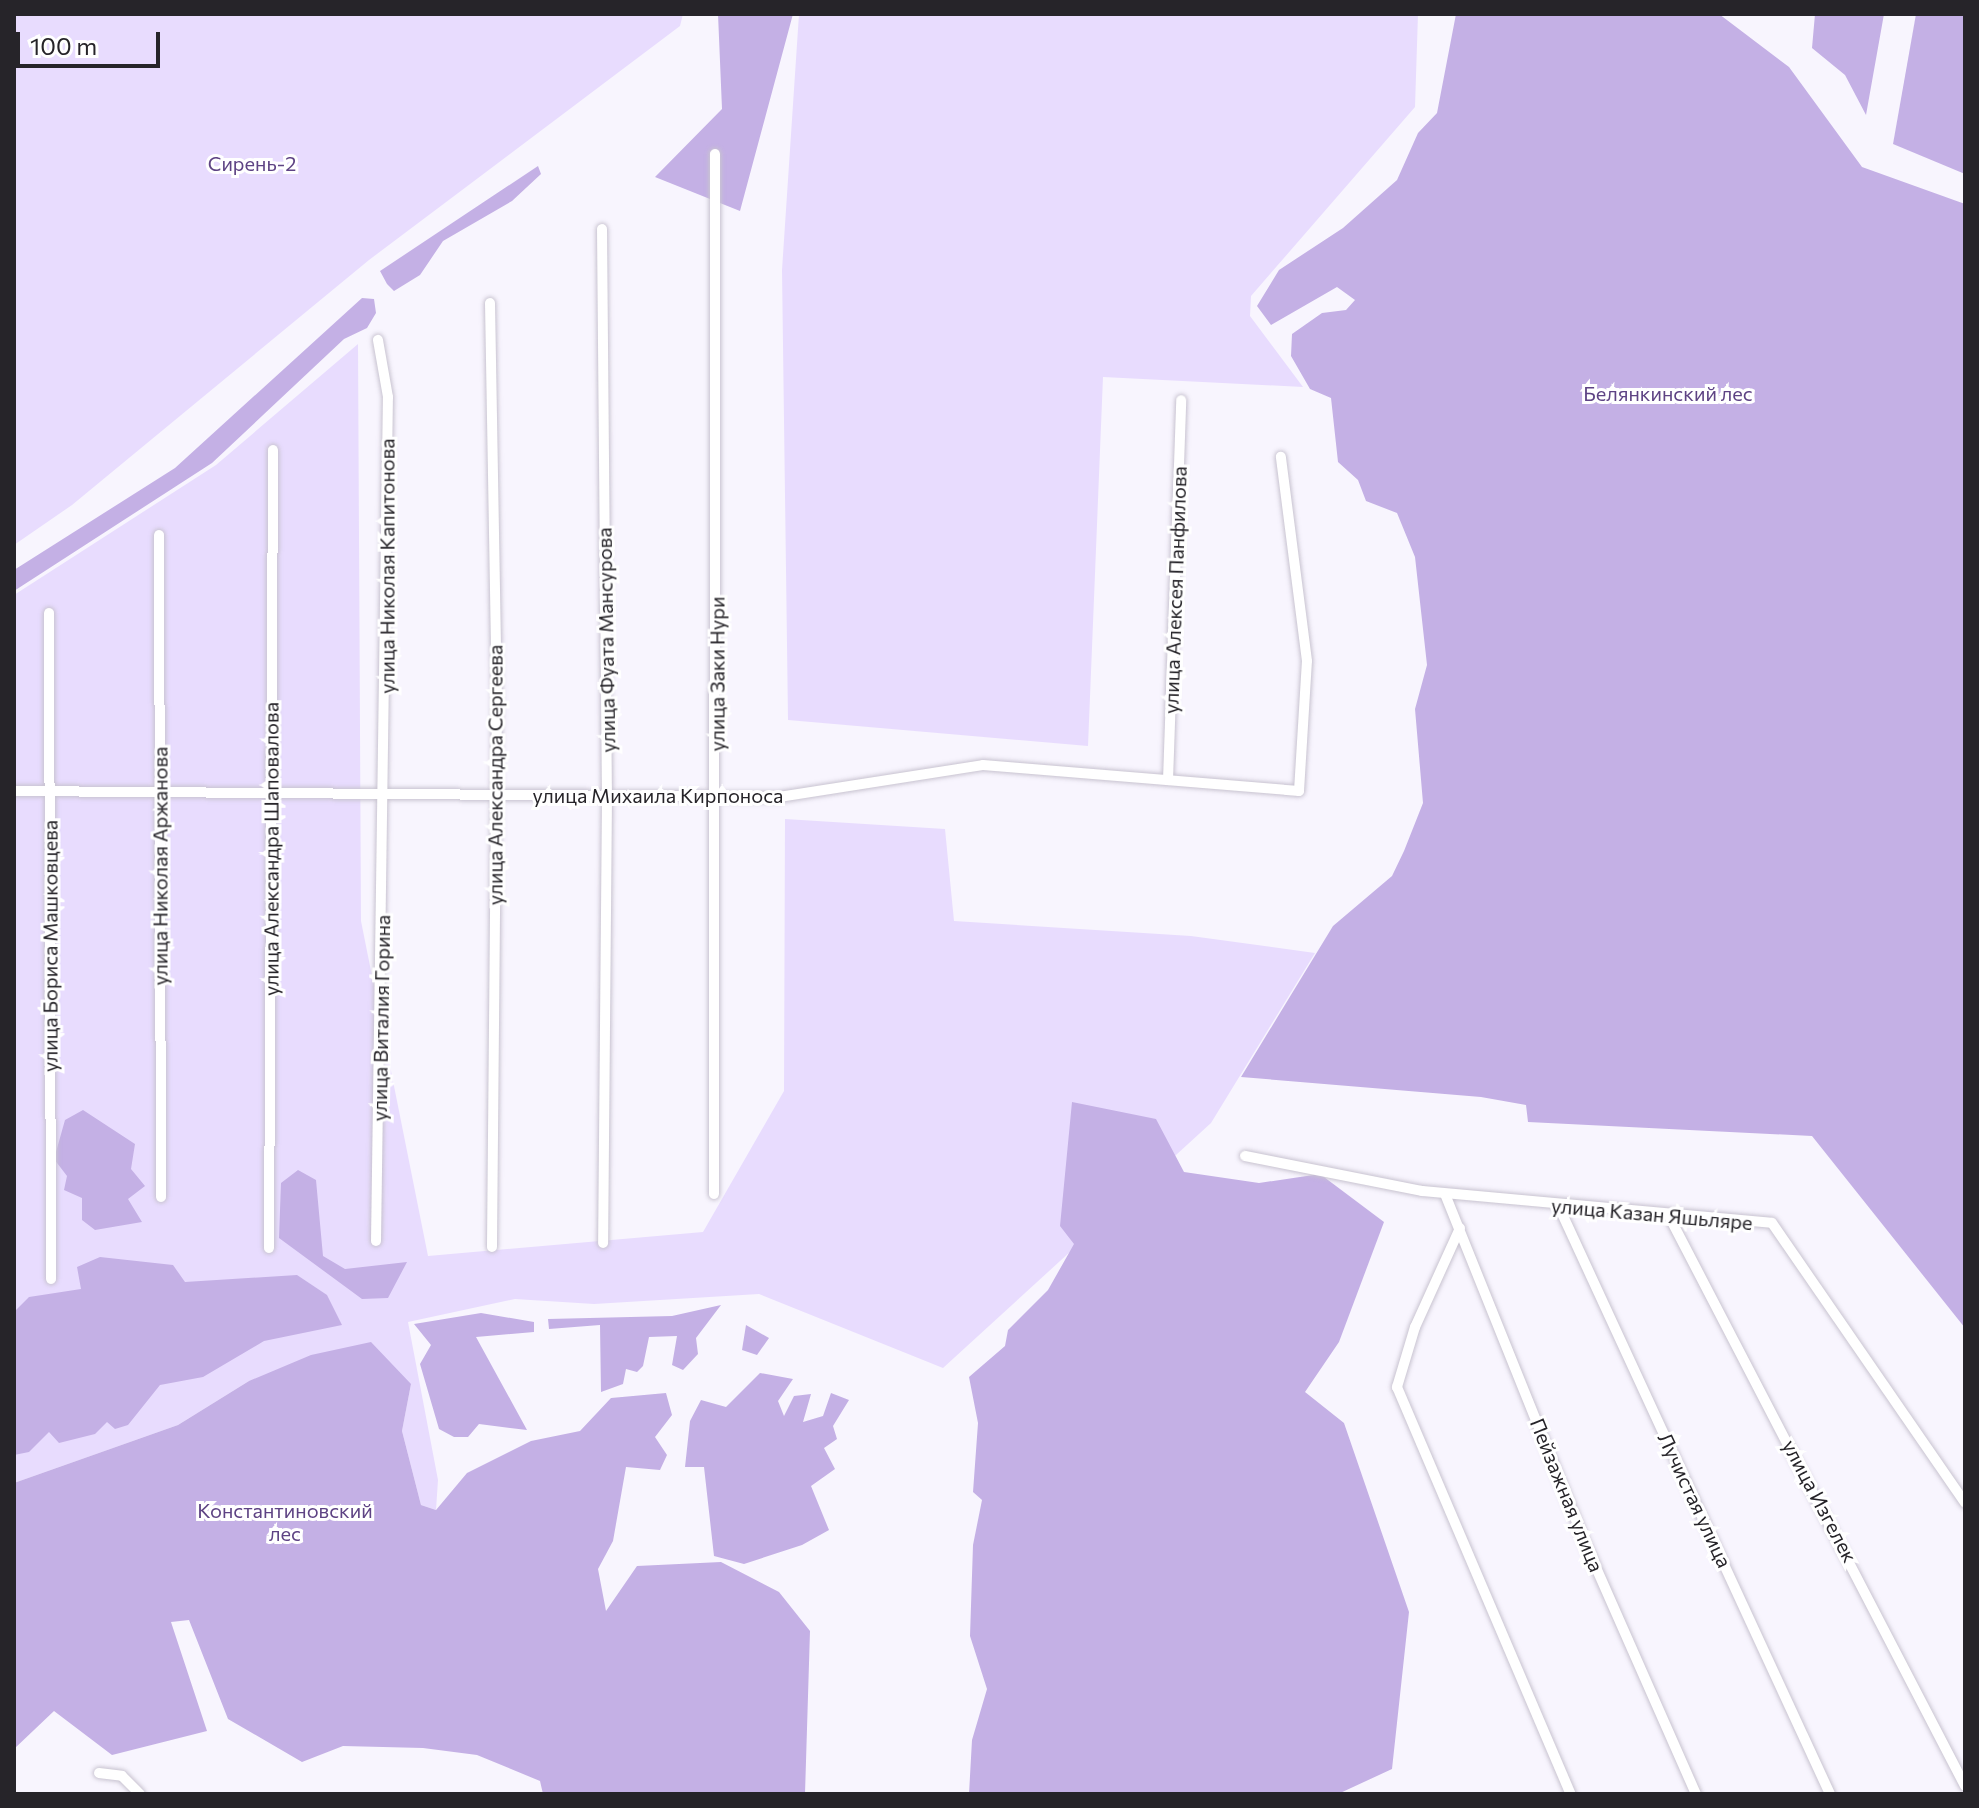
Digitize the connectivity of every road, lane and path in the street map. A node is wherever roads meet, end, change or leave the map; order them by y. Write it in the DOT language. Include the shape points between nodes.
graph roads {
  1 [pos="715,154"];
  2 [pos="602,229"];
  3 [pos="490,303"];
  4 [pos="378,340"];
  5 [pos="1181,400"];
  6 [pos="273,450"];
  7 [pos="1281,457"];
  8 [pos="159,535"];
  9 [pos="49,613"];
  10 [pos="1168,780"];
  11 [pos="14,791"];
  12 [pos="50,791"];
  13 [pos="160,792"];
  14 [pos="271,793"];
  15 [pos="386,794"];
  16 [pos="496,796"];
  17 [pos="607,797"];
  18 [pos="717,797"];
  19 [pos="1245,1156"];
  20 [pos="714,1194"];
  21 [pos="1445,1194"];
  22 [pos="161,1197"];
  23 [pos="1559,1207"];
  24 [pos="1670,1218"];
  25 [pos="1460,1228"];
  26 [pos="376,1241"];
  27 [pos="603,1243"];
  28 [pos="492,1247"];
  29 [pos="269,1248"];
  30 [pos="51,1279"];
  31 [pos="1965,1503"];
  32 [pos="99,1773"];
  33 [pos="1965,1786"];
  34 [pos="140,1794"];
  35 [pos="1571,1794"];
  36 [pos="1696,1794"];
  37 [pos="1830,1794"];
  1 -- 18 [label="street, улица Заки Нури"];
  2 -- 17 [label="street, улица Фуата Мансурова"];
  3 -- 16 [label="street, улица Александра Сергеева"];
  4 -- 15 [label="street, улица Николая Капитонова" via="388,397"];
  5 -- 10 [label="street, улица Алексея Панфилова"];
  6 -- 14 [label="street, улица Александра Шаповалова"];
  7 -- 10 [label="street, улица Михаила Кирпоноса" via="1307,661 1299,791"];
  8 -- 13 [label="street, улица Николая Аржанова"];
  9 -- 12 [label="street, улица Бориса Машковцева"];
  10 -- 18 [label="street, улица Михаила Кирпоноса" via="983,765 779,797"];
  11 -- 12 [label="street, улица Михаила Кирпоноса"];
  12 -- 13 [label="street, улица Михаила Кирпоноса"];
  12 -- 30 [label="street, улица Бориса Машковцева"];
  13 -- 14 [label="street, улица Михаила Кирпоноса"];
  13 -- 22 [label="street, улица Николая Аржанова"];
  14 -- 15 [label="street, улица Михаила Кирпоноса"];
  14 -- 29 [label="street, улица Александра Шаповалова"];
  15 -- 16 [label="street, улица Михаила Кирпоноса"];
  15 -- 26 [label="street, улица Виталия Горина"];
  16 -- 17 [label="street, улица Михаила Кирпоноса"];
  16 -- 28 [label="street, улица Александра Сергеева"];
  17 -- 18 [label="street, улица Михаила Кирпоноса"];
  17 -- 27 [label="street, улица Фуата Мансурова"];
  18 -- 20 [label="street, улица Заки Нури"];
  19 -- 21 [label="street, улица Казан Яшьляре" via="1359,1182"];
  21 -- 23 [label="street, улица Казан Яшьляре"];
  21 -- 25 [label="street, Пейзажная улица"];
  23 -- 24 [label="street, улица Казан Яшьляре"];
  23 -- 37 [label="street, Лучистая улица"];
  24 -- 31 [label="street, улица Казан Яшьляре" via="1772,1223"];
  24 -- 33 [label="street, улица Изгелек"];
  25 -- 35 [label="street" via="1415,1327 1397,1387"];
  25 -- 36 [label="street, Пейзажная улица" via="1587,1547"];
  32 -- 34 [label="street" via="122,1776"];
}
